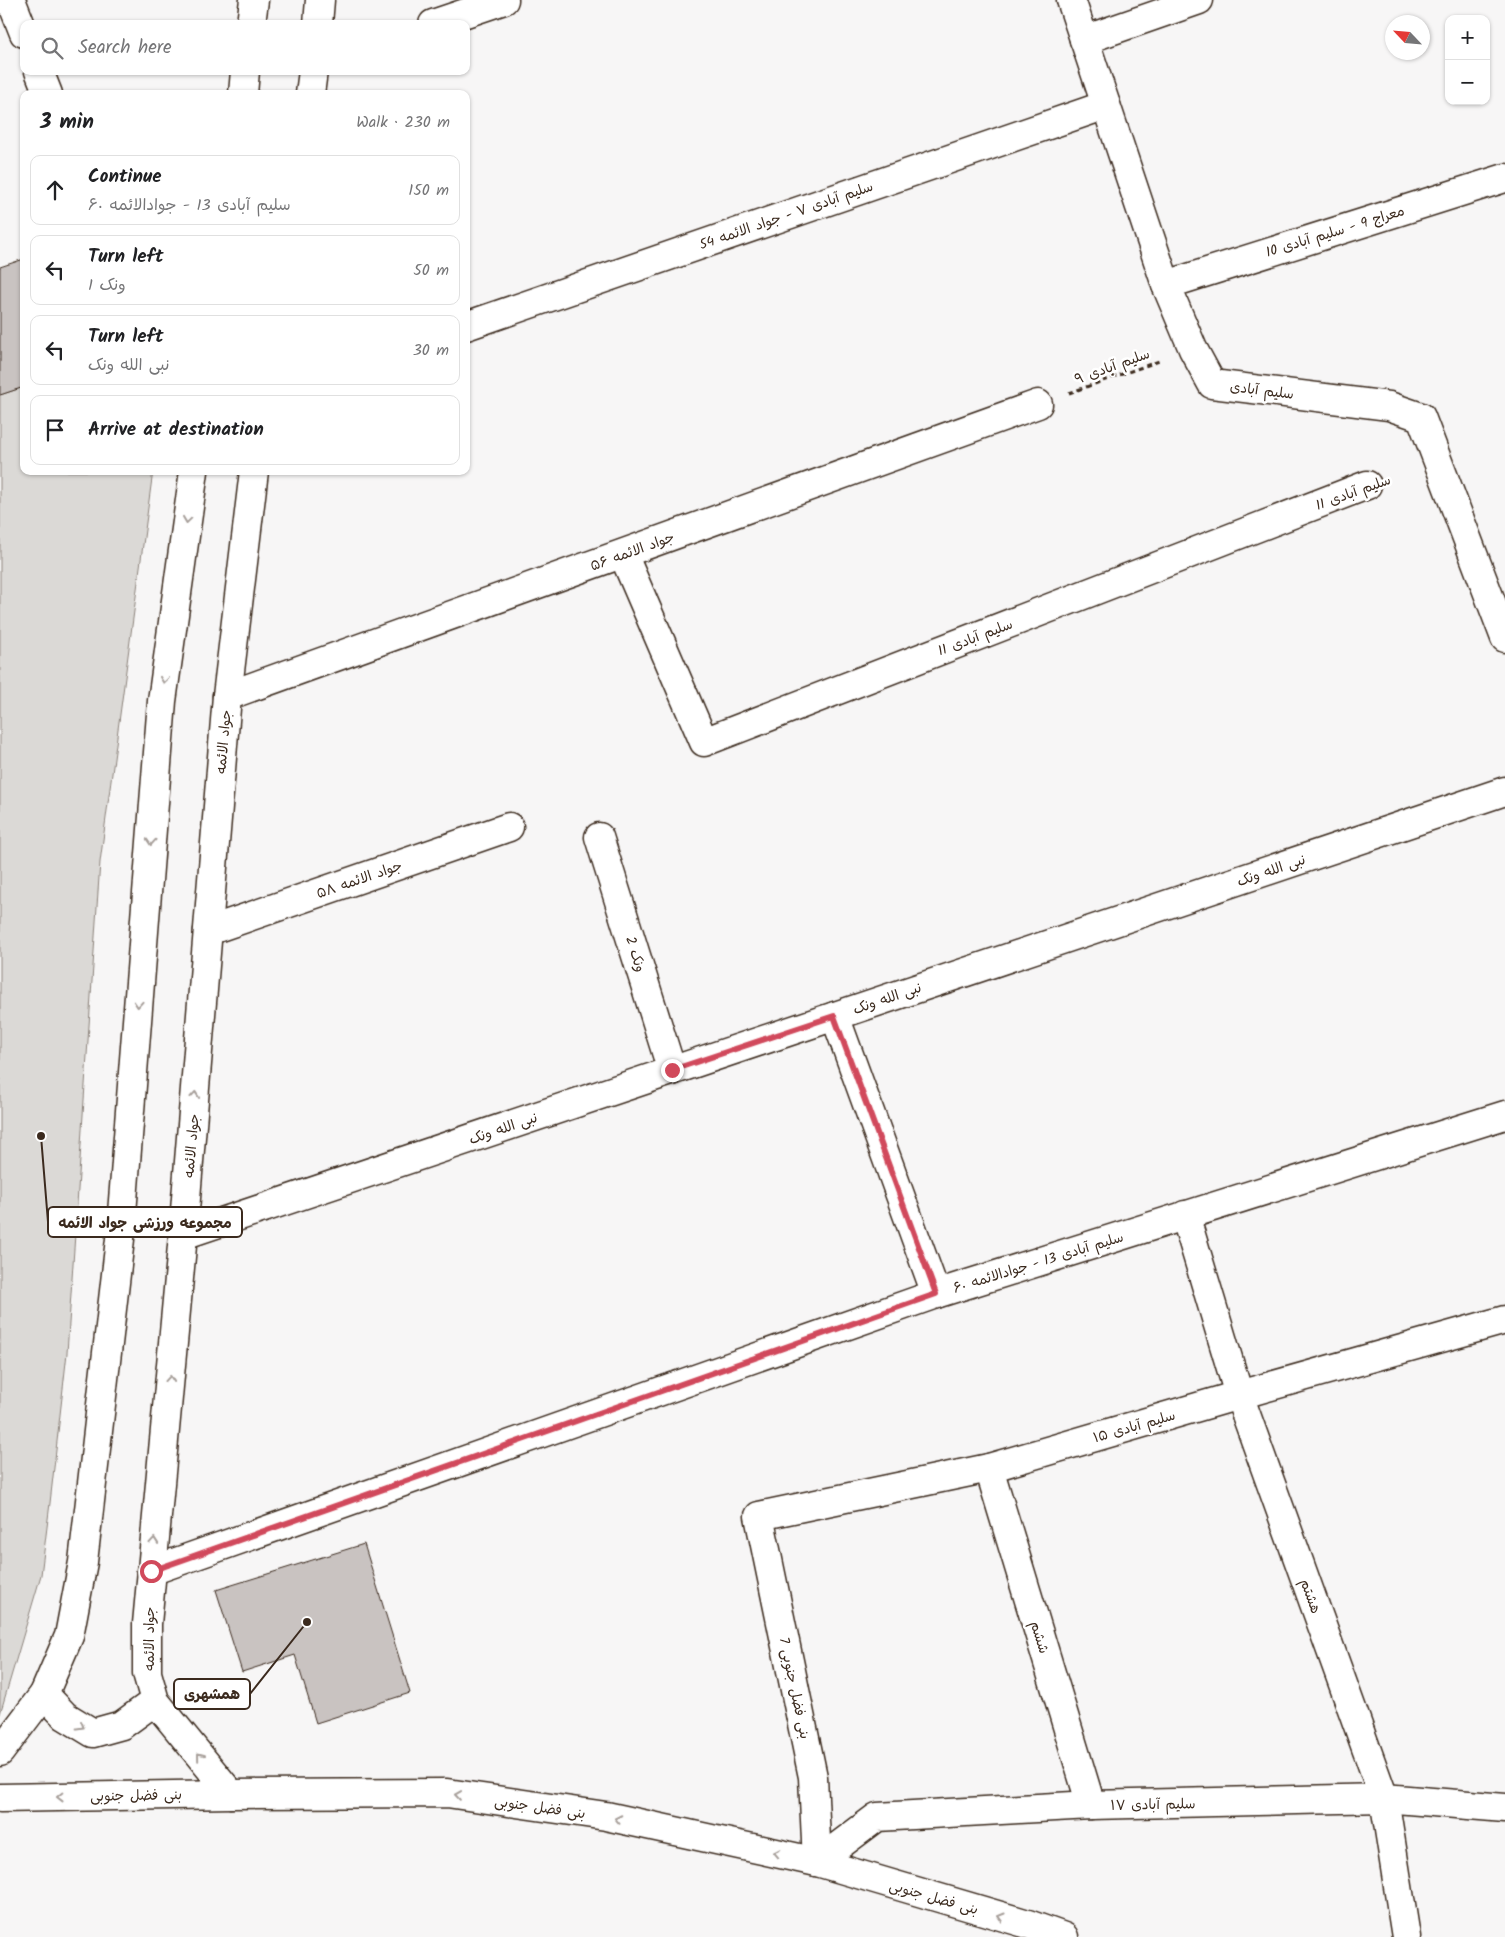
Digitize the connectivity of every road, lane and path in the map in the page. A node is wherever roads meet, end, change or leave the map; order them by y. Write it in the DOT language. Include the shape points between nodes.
graph roads {
  1 [pos="11,0"];
  2 [pos="254,0"];
  3 [pos="320,0"];
  4 [pos="504,0"];
  5 [pos="1071,0"];
  6 [pos="1199,0"];
  7 [pos="252,20"];
  8 [pos="318,20"];
  9 [pos="445,20"];
  10 [pos="20,23"];
  11 [pos="1084,40"];
  12 [pos="41,75"];
  13 [pos="244,75"];
  14 [pos="312,75"];
  15 [pos="46,90"];
  16 [pos="243,90"];
  17 [pos="311,90"];
  18 [pos="1106,105"];
  19 [pos="1505,178"];
  20 [pos="1166,285"];
  21 [pos="470,325"];
  22 [pos="1193,349"];
  23 [pos="1038,404"];
  24 [pos="193,475"];
  25 [pos="254,475"];
  26 [pos="1367,485"];
  27 [pos="623,554"];
  28 [pos="1505,638"];
  29 [pos="226,696"];
  30 [pos="1505,791"];
  31 [pos="509,827"];
  32 [pos="599,836"];
  33 [pos="208,931"];
  34 [pos="834,1016"];
  35 [pos="672,1070"];
  36 [pos="1505,1115"];
  37 [pos="1185,1215"];
  38 [pos="184,1235"];
  39 [pos="936,1294"];
  40 [pos="1503,1328"];
  41 [pos="1239,1395"];
  42 [pos="989,1468"];
  43 [pos="759,1516"];
  44 [pos="151,1571"];
  45 [pos="44,1694"];
  46 [pos="155,1701"];
  47 [pos="0,1752"];
  48 [pos="231,1794"];
  49 [pos="0,1798"];
  50 [pos="1384,1798"];
  51 [pos="1090,1806"];
  52 [pos="1505,1808"];
  53 [pos="817,1862"];
  54 [pos="1064,1937"];
  55 [pos="1406,1937"];
  1 -- 10 [label="street"];
  2 -- 7 [label="street"];
  3 -- 8 [label="street"];
  4 -- 9 [label="street"];
  5 -- 11 [label="street, سلیم آبادی"];
  6 -- 11 [label="street"];
  11 -- 18 [label="street, سلیم آبادی"];
  12 -- 15 [label="street"];
  13 -- 16 [label="street"];
  14 -- 17 [label="street"];
  18 -- 20 [label="street, سلیم آبادی"];
  18 -- 21 [label="street, سلیم آبادی ۷ - جواد الائمه 54"];
  19 -- 20 [label="street, معراج 9 - سلیم آبادی 10"];
  20 -- 22 [label="street, سلیم آبادی"];
  22 -- 23 [label="path, سلیم آبادی ۹"];
  22 -- 28 [label="street, سلیم آبادی" via="1212,384 1389,406 1421,417"];
  23 -- 27 [label="street, جواد الائمه ۵۶"];
  24 -- 45 [label="street, one-way" via="162,701 120,1239 83,1562 69,1636"];
  25 -- 29 [label="street, جواد الائمه"];
  26 -- 27 [label="street, سلیم آبادی 11" via="704,742"];
  27 -- 29 [label="street, جواد الائمه ۵۶"];
  29 -- 33 [label="street, جواد الائمه"];
  30 -- 34 [label="street, نبی الله ونک"];
  31 -- 33 [label="street, جواد الائمه ۵۸"];
  32 -- 35 [label="street, ونک 2"];
  38 -- 33 [label="street, جواد الائمه, one-way"];
  34 -- 35 [label="street, نبی الله ونک"];
  34 -- 39 [label="street"];
  35 -- 38 [label="street, نبی الله ونک"];
  36 -- 37 [label="street, سلیم آبادی 13 - جوادالائمه ۶۰"];
  37 -- 39 [label="street, سلیم آبادی 13 - جوادالائمه ۶۰"];
  37 -- 41 [label="street, هشتم"];
  44 -- 38 [label="street, جواد الائمه, one-way"];
  39 -- 44 [label="street, سلیم آبادی 13 - جوادالائمه ۶۰"];
  40 -- 41 [label="street, سلیم آبادی ۱۵"];
  41 -- 42 [label="street, سلیم آبادی ۱۵"];
  41 -- 50 [label="street, هشتم"];
  42 -- 43 [label="street, سلیم آبادی ۱۵"];
  42 -- 51 [label="street, ششم"];
  43 -- 53 [label="street, بنی فضل جنوبی 7" via="813,1777"];
  44 -- 46 [label="street, جواد الائمه" via="147,1673"];
  45 -- 46 [label="street, one-way" via="65,1716 93,1733 122,1725"];
  45 -- 47 [label="street"];
  48 -- 46 [label="street, جواد الائمه, one-way"];
  48 -- 49 [label="street, بنی فضل جنوبی, one-way"];
  53 -- 48 [label="street, بنی فضل جنوبی, one-way" via="606,1816 447,1793"];
  50 -- 51 [label="street, سلیم آبادی ۱۷"];
  50 -- 52 [label="street, سلیم آبادی ۱۷"];
  50 -- 55 [label="street, هشتم"];
  51 -- 53 [label="street, سلیم آبادی ۱۷" via="877,1817"];
  54 -- 53 [label="street, بنی فضل جنوبی, one-way"];
}
